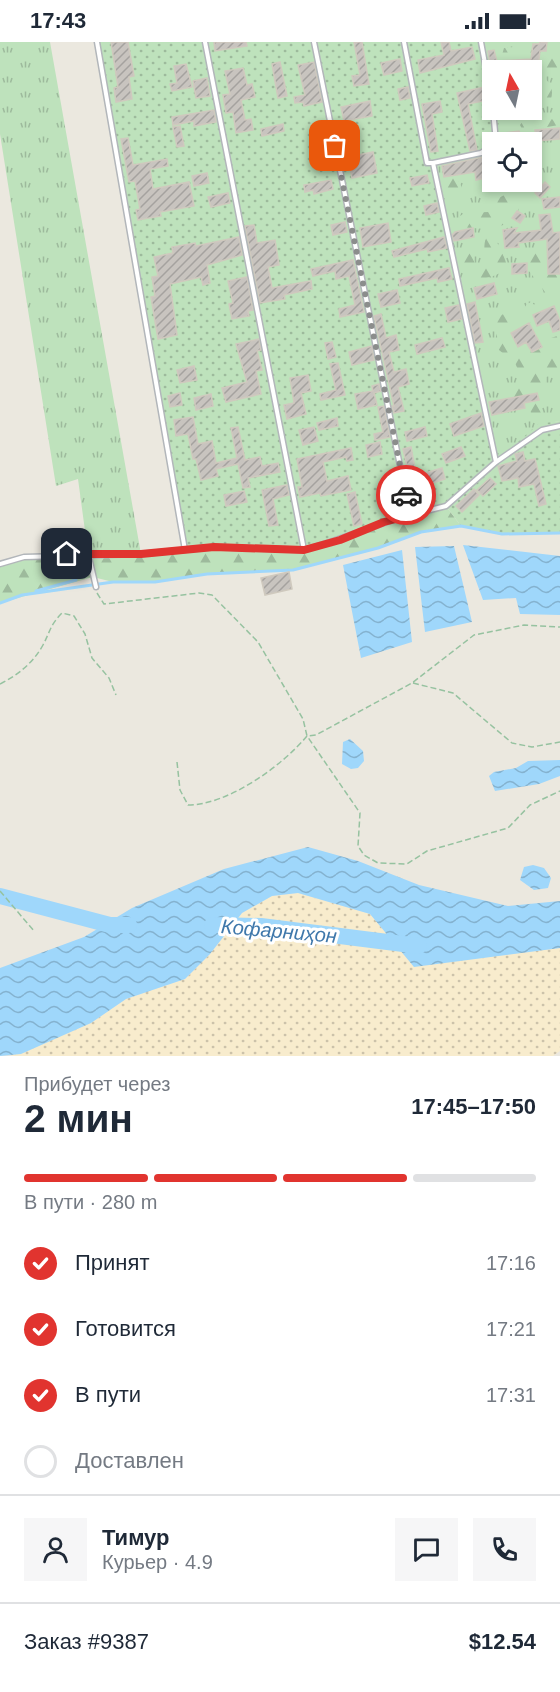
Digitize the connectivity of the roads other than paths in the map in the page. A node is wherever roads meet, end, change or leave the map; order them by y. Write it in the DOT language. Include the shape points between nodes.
graph roads {
  1 [pos="97,42"];
  2 [pos="206,42"];
  3 [pos="314,42"];
  4 [pos="404,42"];
  5 [pos="481,42"];
  6 [pos="484,60"];
  7 [pos="482,152"];
  8 [pos="433,163"];
  9 [pos="560,426"];
  10 [pos="496,462"];
  11 [pos="411,515"];
  12 [pos="185,550"];
  13 [pos="304,550"];
  14 [pos="88,553"];
  15 [pos="0,564"];
  16 [pos="96,587"];
  1 -- 12 [label="lane"];
  2 -- 13 [label="lane"];
  3 -- 11 [label="lane"];
  4 -- 8 [label="lane" via="428,164"];
  5 -- 6 [label="lane"];
  7 -- 8 [label="lane"];
  8 -- 10 [label="lane"];
  9 -- 10 [label="lane" via="542,430"];
  10 -- 11 [label="lane" via="446,506"];
  11 -- 13 [label="lane"];
  12 -- 13 [label="lane" via="251,546"];
  12 -- 14 [label="lane"];
  14 -- 15 [label="lane" via="24,557"];
  14 -- 16 [label="lane"];
}
